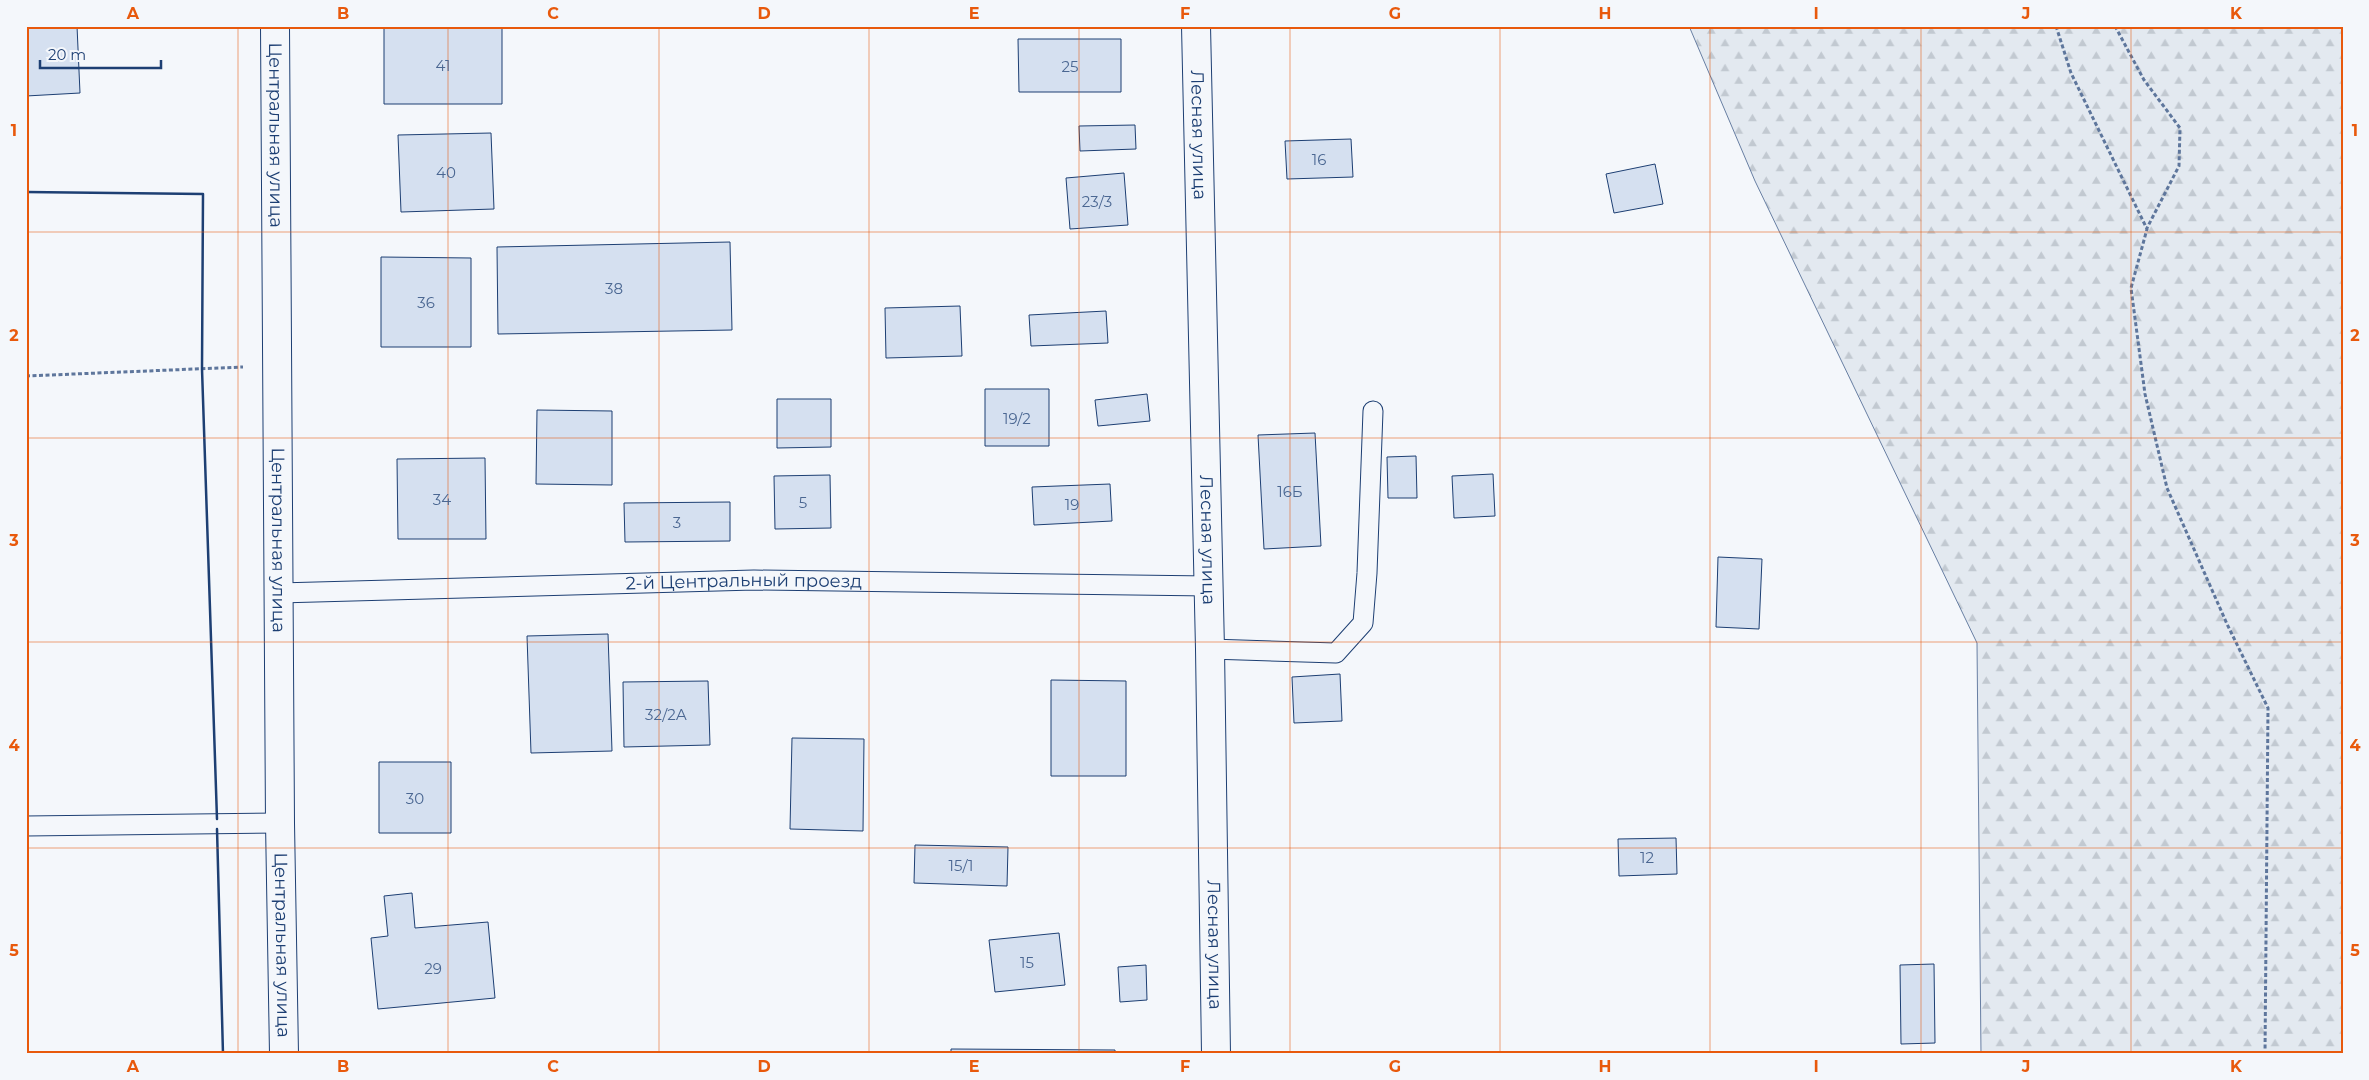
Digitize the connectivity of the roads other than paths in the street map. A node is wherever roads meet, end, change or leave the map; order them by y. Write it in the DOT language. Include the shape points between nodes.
graph roads {
  1 [pos="275,26"];
  2 [pos="1196,26"];
  3 [pos="1372,411"];
  4 [pos="1209,586"];
  5 [pos="279,592"];
  6 [pos="1210,649"];
  7 [pos="280,823"];
  8 [pos="26,826"];
  9 [pos="284,1054"];
  10 [pos="1216,1054"];
  1 -- 5 [label="street, Центральная улица"];
  2 -- 4 [label="street, Лесная улица"];
  3 -- 6 [label="lane" via="1363,623 1336,653"];
  4 -- 5 [label="lane, 2-й Центральный проезд" via="754,580"];
  4 -- 6 [label="street, Лесная улица"];
  5 -- 7 [label="street, Центральная улица"];
  6 -- 10 [label="street, Лесная улица"];
  7 -- 8 [label="lane"];
  7 -- 9 [label="street, Центральная улица"];
}
